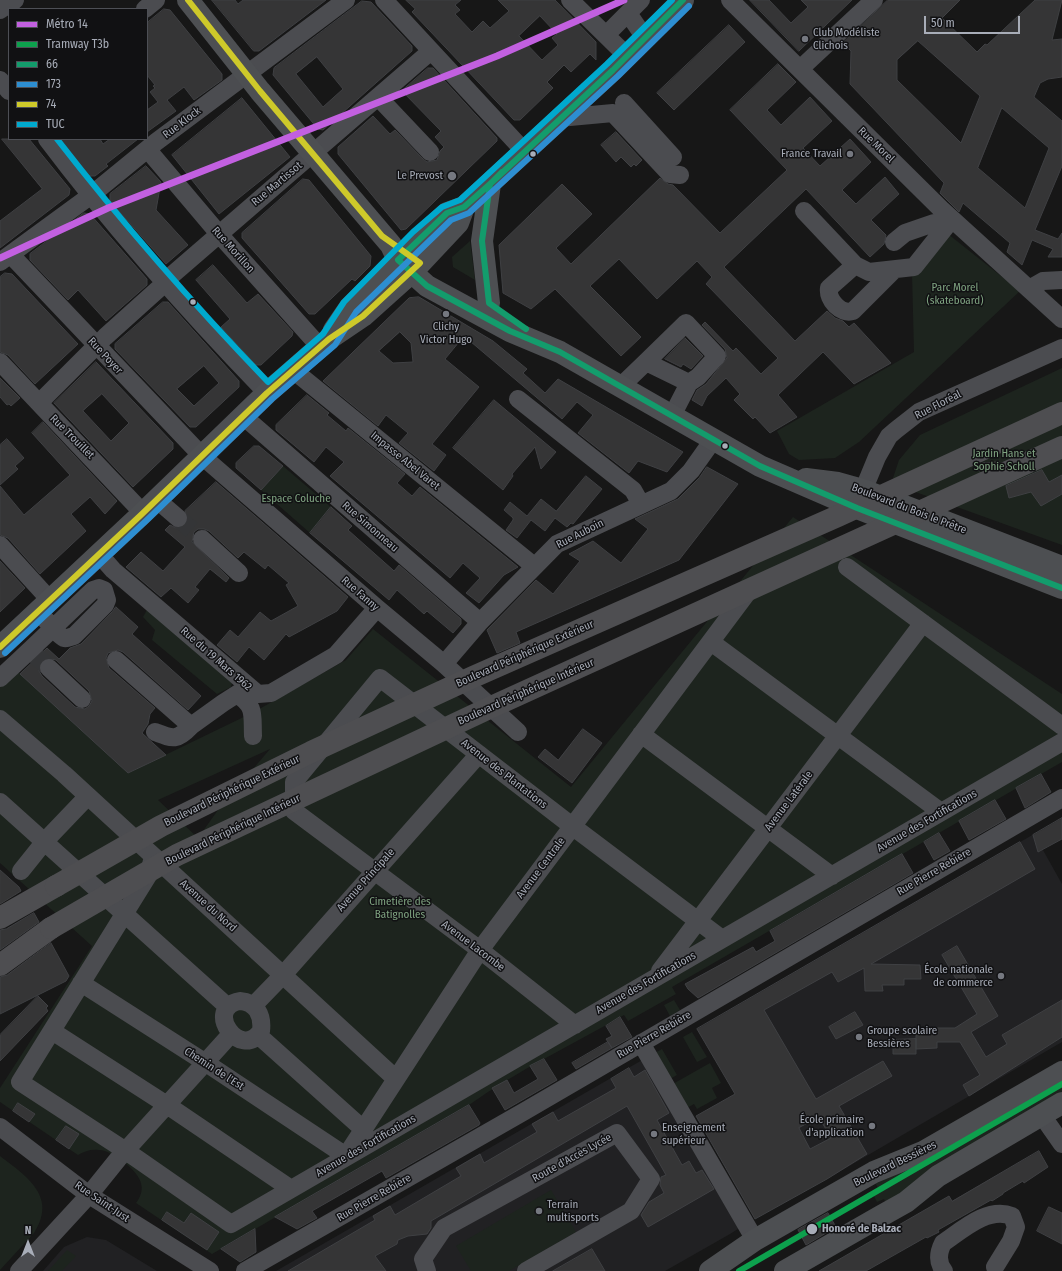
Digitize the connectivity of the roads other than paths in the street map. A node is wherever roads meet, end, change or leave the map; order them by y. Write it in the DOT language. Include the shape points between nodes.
graph roads {
  1 [pos="14,0"];
  2 [pos="156,0"];
  3 [pos="188,0"];
  4 [pos="346,0"];
  5 [pos="384,0"];
  6 [pos="570,0"];
  7 [pos="641,0"];
  8 [pos="683,0"];
  9 [pos="730,0"];
  10 [pos="874,0"];
  11 [pos="146,8"];
  12 [pos="0,10"];
  13 [pos="628,13"];
  14 [pos="606,35"];
  15 [pos="645,38"];
  16 [pos="431,51"];
  17 [pos="627,56"];
  18 [pos="800,70"];
  19 [pos="247,74"];
  20 [pos="0,80"];
  21 [pos="8,90"];
  22 [pos="378,97"];
  23 [pos="624,103"];
  24 [pos="559,118"];
  25 [pos="48,140"];
  26 [pos="148,150"];
  27 [pos="524,151"];
  28 [pos="430,152"];
  29 [pos="314,153"];
  30 [pos="673,158"];
  31 [pos="680,175"];
  32 [pos="490,184"];
  33 [pos="90,196"];
  34 [pos="804,211"];
  35 [pos="948,224"];
  36 [pos="219,234"];
  37 [pos="894,242"];
  38 [pos="405,258"];
  39 [pos="5,259"];
  40 [pos="855,265"];
  41 [pos="894,270"];
  42 [pos="1062,280"];
  43 [pos="165,283"];
  44 [pos="1027,287"];
  45 [pos="489,303"];
  46 [pos="1062,319"];
  47 [pos="324,343"];
  48 [pos="96,346"];
  49 [pos="554,348"];
  50 [pos="1062,348"];
  51 [pos="0,362"];
  52 [pos="646,362"];
  53 [pos="293,370"];
  54 [pos="689,383"];
  55 [pos="620,387"];
  56 [pos="267,393"];
  57 [pos="518,399"];
  58 [pos="39,403"];
  59 [pos="1062,413"];
  60 [pos="243,416"];
  61 [pos="672,416"];
  62 [pos="713,440"];
  63 [pos="1062,447"];
  64 [pos="202,456"];
  65 [pos="785,477"];
  66 [pos="860,499"];
  67 [pos="641,504"];
  68 [pos="150,506"];
  69 [pos="178,518"];
  70 [pos="202,539"];
  71 [pos="0,545"];
  72 [pos="100,554"];
  73 [pos="534,566"];
  74 [pos="847,566"];
  75 [pos="1062,567"];
  76 [pos="239,573"];
  77 [pos="751,587"];
  78 [pos="1062,588"];
  79 [pos="44,606"];
  80 [pos="377,608"];
  81 [pos="480,622"];
  82 [pos="923,623"];
  83 [pos="7,640"];
  84 [pos="711,642"];
  85 [pos="32,652"];
  86 [pos="116,660"];
  87 [pos="444,664"];
  88 [pos="48,668"];
  89 [pos="0,678"];
  90 [pos="242,690"];
  91 [pos="82,699"];
  92 [pos="0,719"];
  93 [pos="191,726"];
  94 [pos="1062,726"];
  95 [pos="155,732"];
  96 [pos="518,732"];
  97 [pos="641,734"];
  98 [pos="253,736"];
  99 [pos="838,736"];
  100 [pos="1062,742"];
  101 [pos="479,754"];
  102 [pos="88,796"];
  103 [pos="1062,798"];
  104 [pos="0,802"];
  105 [pos="294,811"];
  106 [pos="941,812"];
  107 [pos="572,826"];
  108 [pos="768,828"];
  109 [pos="45,841"];
  110 [pos="153,856"];
  111 [pos="21,871"];
  112 [pos="374,871"];
  113 [pos="832,876"];
  114 [pos="56,886"];
  115 [pos="0,906"];
  116 [pos="124,914"];
  117 [pos="0,918"];
  118 [pos="697,922"];
  119 [pos="51,928"];
  120 [pos="722,939"];
  121 [pos="480,950"];
  122 [pos="0,956"];
  123 [pos="0,965"];
  124 [pos="283,975"];
  125 [pos="655,978"];
  126 [pos="81,983"];
  127 [pos="253,1006"];
  128 [pos="228,1007"];
  129 [pos="575,1025"];
  130 [pos="52,1031"];
  131 [pos="232,1034"];
  132 [pos="258,1035"];
  133 [pos="641,1043"];
  134 [pos="206,1063"];
  135 [pos="1062,1072"];
  136 [pos="396,1079"];
  137 [pos="1062,1103"];
  138 [pos="167,1105"];
  139 [pos="1041,1114"];
  140 [pos="0,1127"];
  141 [pos="364,1129"];
  142 [pos="1062,1144"];
  143 [pos="122,1155"];
  144 [pos="345,1157"];
  145 [pos="292,1189"];
  146 [pos="89,1195"];
  147 [pos="755,1240"];
  148 [pos="734,1264"];
  149 [pos="994,1267"];
  150 [pos="19,1271"];
  151 [pos="210,1271"];
  152 [pos="245,1271"];
  153 [pos="427,1271"];
  154 [pos="526,1271"];
  155 [pos="710,1271"];
  156 [pos="785,1271"];
  157 [pos="944,1271"];
  1 -- 12 [label="street"];
  2 -- 11 [label="street"];
  3 -- 19 [label="main road"];
  4 -- 19 [label="street, Rue Klock"];
  5 -- 16 [label="street"];
  6 -- 14 [label="street"];
  7 -- 13 [label="street"];
  8 -- 15 [label="main road"];
  9 -- 18 [label="street, Rue Morel"];
  10 -- 18 [label="street"];
  13 -- 14 [label="street"];
  13 -- 15 [label="street"];
  14 -- 17 [label="street"];
  15 -- 17 [label="main road"];
  16 -- 22 [label="street, Rue Martissot"];
  16 -- 27 [label="street"];
  17 -- 24 [label="main road"];
  18 -- 35 [label="street, Rue Morel"];
  19 -- 26 [label="street, Rue Klock"];
  19 -- 29 [label="main road"];
  20 -- 21 [label="street"];
  22 -- 28 [label="street"];
  22 -- 29 [label="street, Rue Martissot"];
  23 -- 30 [label="street"];
  24 -- 27 [label="main road"];
  24 -- 31 [label="street" via="613,113 670,174"];
  25 -- 33 [label="street"];
  26 -- 33 [label="street, Rue Klock"];
  26 -- 36 [label="street, Rue Morillon"];
  27 -- 32 [label="main road"];
  29 -- 36 [label="street, Rue Martissot"];
  29 -- 38 [label="main road"];
  32 -- 38 [label="main road" via="464,207 458,222"];
  32 -- 45 [label="main road" via="482,240"];
  33 -- 39 [label="street, Rue Klock"];
  33 -- 43 [label="street"];
  34 -- 40 [label="street"];
  35 -- 37 [label="street" via="934,223 904,234"];
  35 -- 41 [label="street" via="914,267"];
  35 -- 44 [label="street, Rue Morel"];
  36 -- 43 [label="street, Rue Martissot"];
  36 -- 47 [label="street, Rue Morillon"];
  38 -- 45 [label="main road"];
  38 -- 47 [label="main road" via="350,307"];
  38 -- 49 [label="main road" via="427,286 510,331"];
  39 -- 48 [label="street, Rue Poyer"];
  40 -- 41 [label="street" via="869,272"];
  40 -- 41 [label="street" via="829,288 828,293 831,300 848,313"];
  42 -- 44 [label="street" via="1044,281"];
  43 -- 48 [label="street, Rue Martissot"];
  43 -- 56 [label="street"];
  44 -- 46 [label="street, Rue Morel"];
  45 -- 49 [label="main road"];
  47 -- 53 [label="main road"];
  48 -- 58 [label="street, Rue Martissot"];
  48 -- 64 [label="street, Rue Poyer"];
  49 -- 55 [label="main road"];
  50 -- 66 [label="street, Rue Floréal" via="919,412 889,436 877,457"];
  51 -- 58 [label="street, Rue Trouillet"];
  52 -- 54 [label="street"];
  52 -- 54 [label="street" via="686,322 717,356"];
  52 -- 55 [label="street"];
  53 -- 56 [label="main road"];
  53 -- 73 [label="street, Impasse Abel Varet"];
  54 -- 61 [label="street"];
  55 -- 61 [label="main road"];
  56 -- 60 [label="main road"];
  57 -- 67 [label="street" via="633,490"];
  58 -- 68 [label="street, Rue Trouillet"];
  59 -- 114 [label="highway, Boulevard Périphérique Extérieur, bridge" via="311,752 161,826"];
  60 -- 64 [label="main road"];
  60 -- 81 [label="street, Rue Simonneau"];
  61 -- 62 [label="main road"];
  62 -- 65 [label="main road"];
  62 -- 67 [label="street, Rue Auboin" via="691,471 671,491"];
  63 -- 119 [label="highway, Boulevard Périphérique Intérieur, bridge" via="480,713 177,855"];
  64 -- 68 [label="main road"];
  64 -- 80 [label="street, Rue Fanny"];
  65 -- 66 [label="main road, Boulevard du Bois le Prêtre"];
  65 -- 66 [label="main road, Boulevard du Bois le Prêtre" via="838,483"];
  66 -- 75 [label="main road, Boulevard du Bois le Prêtre"];
  66 -- 78 [label="main road, Boulevard du Bois le Prêtre"];
  67 -- 73 [label="street, Rue Auboin" via="557,544"];
  68 -- 69 [label="street, Rue Trouillet"];
  68 -- 72 [label="main road"];
  70 -- 76 [label="street"];
  71 -- 79 [label="street"];
  72 -- 79 [label="main road"];
  72 -- 90 [label="street, Rue du 19 Mars 1962"];
  73 -- 81 [label="street, Rue Auboin"];
  74 -- 82 [label="street"];
  77 -- 84 [label="street, Avenue Centrale"];
  79 -- 83 [label="main road"];
  79 -- 85 [label="street" via="53,628"];
  80 -- 87 [label="street, Rue Fanny"];
  80 -- 90 [label="street, Rue du 19 Mars 1962" via="336,655 267,694"];
  81 -- 87 [label="street, Rue Auboin"];
  82 -- 94 [label="street"];
  82 -- 99 [label="street, Avenue Latérale"];
  83 -- 85 [label="street"];
  84 -- 97 [label="street, Avenue Centrale"];
  84 -- 99 [label="street"];
  85 -- 89 [label="street"];
  86 -- 93 [label="street"];
  87 -- 96 [label="street, Rue Fanny"];
  88 -- 91 [label="street"];
  90 -- 93 [label="street"];
  90 -- 98 [label="street" via="251,710"];
  92 -- 102 [label="street, Avenue du Nord"];
  93 -- 95 [label="street" via="181,736 171,738"];
  97 -- 107 [label="street, Avenue Centrale"];
  97 -- 108 [label="street"];
  99 -- 106 [label="street"];
  99 -- 108 [label="street, Avenue Latérale"];
  100 -- 106 [label="street, Avenue des Fortifications"];
  101 -- 105 [label="street, Avenue des Plantations" via="380,678 294,782"];
  101 -- 107 [label="street, Avenue des Plantations"];
  101 -- 112 [label="street, Avenue Principale"];
  102 -- 109 [label="street"];
  102 -- 110 [label="street, Avenue du Nord"];
  103 -- 133 [label="street, Rue Pierre Rebière"];
  104 -- 109 [label="street"];
  105 -- 112 [label="street, Avenue Lacombe"];
  106 -- 113 [label="street, Avenue des Fortifications"];
  107 -- 118 [label="street, Avenue des Plantations"];
  107 -- 121 [label="street, Avenue Centrale"];
  108 -- 113 [label="street"];
  108 -- 118 [label="street, Avenue Latérale"];
  109 -- 111 [label="street"];
  109 -- 116 [label="street"];
  110 -- 116 [label="street" via="149,874"];
  110 -- 124 [label="street, Avenue du Nord"];
  112 -- 121 [label="street, Avenue Lacombe"];
  112 -- 124 [label="street, Avenue Principale"];
  113 -- 120 [label="street, Avenue des Fortifications"];
  114 -- 115 [label="highway"];
  114 -- 117 [label="highway, Boulevard Périphérique Extérieur"];
  116 -- 126 [label="street"];
  116 -- 128 [label="street"];
  118 -- 120 [label="street, Avenue des Plantations"];
  118 -- 125 [label="street, Avenue Latérale"];
  119 -- 122 [label="highway, Boulevard Périphérique Intérieur"];
  119 -- 123 [label="highway"];
  120 -- 125 [label="street, Avenue des Fortifications"];
  121 -- 129 [label="street, Avenue Lacombe"];
  121 -- 136 [label="street, Avenue Centrale"];
  124 -- 127 [label="street, Avenue Principale"];
  124 -- 136 [label="street, Avenue du Nord"];
  125 -- 129 [label="street, Avenue des Fortifications"];
  126 -- 130 [label="street"];
  126 -- 134 [label="street, Chemin de l'Est"];
  127 -- 128 [label="street" via="240,1001"];
  127 -- 132 [label="street" via="261,1017 261,1031"];
  128 -- 131 [label="street" via="224,1014 224,1022 226,1029"];
  129 -- 144 [label="street, Avenue des Fortifications"];
  130 -- 138 [label="street"];
  130 -- 143 [label="street" via="20,1082"];
  131 -- 132 [label="street" via="246,1041"];
  131 -- 134 [label="street"];
  132 -- 141 [label="street"];
  133 -- 147 [label="street"];
  133 -- 152 [label="street, Rue Pierre Rebière"];
  134 -- 138 [label="street"];
  134 -- 144 [label="street, Chemin de l'Est"];
  135 -- 147 [label="main road, Boulevard Bessières" via="923,1152 874,1172"];
  136 -- 141 [label="street, Avenue Centrale"];
  137 -- 139 [label="main road"];
  138 -- 143 [label="street"];
  138 -- 145 [label="street"];
  139 -- 142 [label="street"];
  139 -- 156 [label="main road" via="938,1176 906,1202"];
  140 -- 146 [label="street, Rue Saint-Just"];
  141 -- 144 [label="street, Avenue Centrale"];
  143 -- 145 [label="street, Avenue des Fortifications" via="231,1224"];
  143 -- 146 [label="street"];
  144 -- 145 [label="street, Avenue des Fortifications"];
  146 -- 150 [label="street"];
  146 -- 151 [label="street, Rue Saint-Just"];
  147 -- 148 [label="main road, Boulevard Bessières"];
  148 -- 155 [label="main road, Boulevard Bessières"];
  149 -- 157 [label="street" via="1016,1227 1012,1216 1004,1213 989,1214 943,1242 938,1255"];
  153 -- 154 [label="street, Route d'Accès Lycée" via="423,1259 444,1228 617,1133 651,1180 632,1211"];
}
